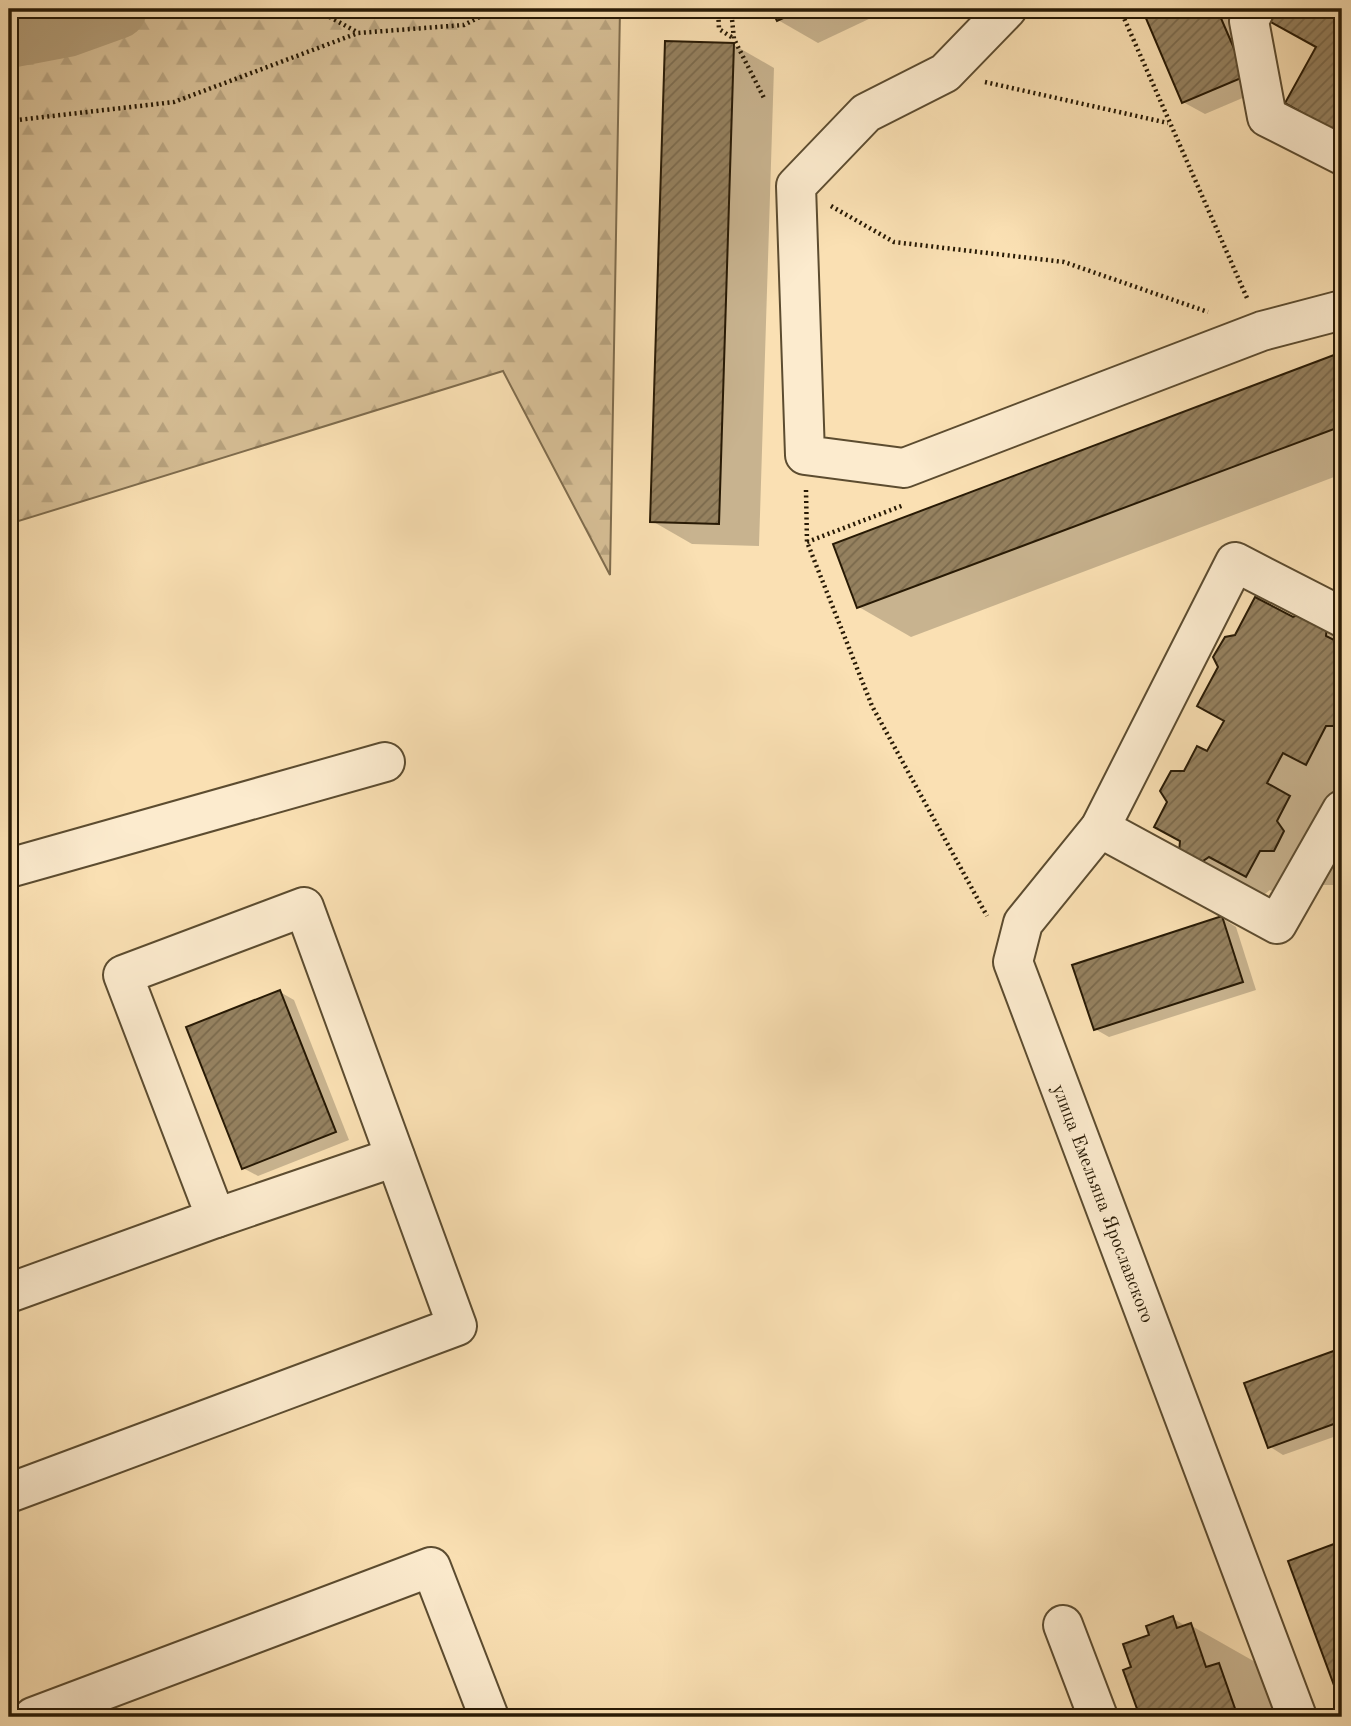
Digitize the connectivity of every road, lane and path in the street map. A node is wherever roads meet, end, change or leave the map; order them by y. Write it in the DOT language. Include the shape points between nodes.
graph roads {
  1 [pos="315,9"];
  2 [pos="495,9"];
  3 [pos="718,9"];
  4 [pos="731,9"];
  5 [pos="1007,9"];
  6 [pos="1120,9"];
  7 [pos="1255,9"];
  8 [pos="358,33"];
  9 [pos="734,39"];
  10 [pos="945,72"];
  11 [pos="765,100"];
  12 [pos="9,121"];
  13 [pos="1169,124"];
  14 [pos="1342,155"];
  15 [pos="783,180"];
  16 [pos="1342,310"];
  17 [pos="1213,314"];
  18 [pos="1262,331"];
  19 [pos="805,455"];
  20 [pos="1342,617"];
  21 [pos="385,762"];
  22 [pos="1342,810"];
  23 [pos="1100,828"];
  24 [pos="9,868"];
  25 [pos="1013,962"];
  26 [pos="395,1157"];
  27 [pos="216,1218"];
  28 [pos="9,1293"];
  29 [pos="9,1493"];
  30 [pos="1063,1625"];
  31 [pos="33,1717"];
  32 [pos="489,1717"];
  33 [pos="1098,1717"];
  34 [pos="1297,1717"];
  1 -- 8 [label="path"];
  2 -- 8 [label="path" via="464,25"];
  3 -- 9 [label="path" via="719,29"];
  4 -- 9 [label="path"];
  5 -- 10 [label="street"];
  6 -- 13 [label="path"];
  7 -- 14 [label="street" via="1249,22 1267,117"];
  8 -- 12 [label="path" via="174,102"];
  9 -- 11 [label="path"];
  10 -- 13 [label="path"];
  10 -- 15 [label="street" via="866,113"];
  13 -- 18 [label="path"];
  15 -- 17 [label="path" via="894,242 1064,262"];
  15 -- 19 [label="street"];
  16 -- 18 [label="street"];
  18 -- 19 [label="street" via="904,468"];
  19 -- 25 [label="path" via="807,542 872,706"];
  20 -- 23 [label="street" via="1235,562"];
  21 -- 24 [label="street"];
  22 -- 23 [label="street" via="1278,924"];
  23 -- 25 [label="street" via="1023,923"];
  25 -- 34 [label="street, улица Емельяна Ярославского"];
  26 -- 27 [label="street"];
  26 -- 27 [label="street" via="304,907 123,975"];
  26 -- 29 [label="street" via="457,1326"];
  27 -- 28 [label="street"];
  30 -- 33 [label="street"];
  31 -- 32 [label="street" via="431,1567"];
}
